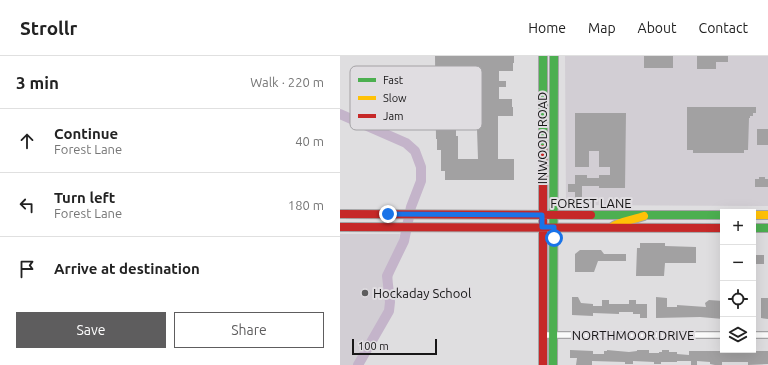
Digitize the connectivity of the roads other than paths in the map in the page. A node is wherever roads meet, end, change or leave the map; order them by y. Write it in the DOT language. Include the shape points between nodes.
graph roads {
  1 [pos="543,56"];
  2 [pos="554,56"];
  3 [pos="543,141"];
  4 [pos="554,141"];
  5 [pos="340,214"];
  6 [pos="554,214"];
  7 [pos="646,214"];
  8 [pos="542,215"];
  9 [pos="676,215"];
  10 [pos="720,215"];
  11 [pos="756,215"];
  12 [pos="768,215"];
  13 [pos="340,227"];
  14 [pos="542,227"];
  15 [pos="554,227"];
  16 [pos="611,228"];
  17 [pos="676,228"];
  18 [pos="720,228"];
  19 [pos="756,228"];
  20 [pos="768,228"];
  21 [pos="542,335"];
  22 [pos="553,335"];
  23 [pos="720,335"];
  24 [pos="756,335"];
  25 [pos="768,335"];
  26 [pos="543,365"];
  27 [pos="553,365"];
  1 -- 3 [label="main road, INWOOD ROAD"];
  2 -- 4 [label="main road, INWOOD ROAD"];
  3 -- 4 [label="main road"];
  3 -- 8 [label="main road, INWOOD ROAD"];
  4 -- 6 [label="main road, INWOOD ROAD"];
  5 -- 8 [label="main road, FOREST LANE"];
  6 -- 7 [label="main road, FOREST LANE"];
  6 -- 8 [label="main road, FOREST LANE"];
  6 -- 15 [label="main road, INWOOD ROAD"];
  7 -- 9 [label="main road, FOREST LANE"];
  7 -- 16 [label="main road" via="634,220 615,224"];
  8 -- 14 [label="main road, INWOOD ROAD"];
  9 -- 10 [label="main road, FOREST LANE"];
  9 -- 17 [label="main road"];
  11 -- 12 [label="main road"];
  13 -- 14 [label="main road, FOREST LANE"];
  14 -- 15 [label="main road, FOREST LANE"];
  14 -- 21 [label="main road, INWOOD ROAD"];
  15 -- 16 [label="main road, FOREST LANE"];
  15 -- 22 [label="main road, INWOOD ROAD"];
  16 -- 17 [label="main road, FOREST LANE"];
  17 -- 18 [label="main road, FOREST LANE"];
  19 -- 20 [label="main road"];
  21 -- 22 [label="street, NORTHMOOR DRIVE"];
  21 -- 26 [label="main road, INWOOD ROAD"];
  22 -- 23 [label="street, NORTHMOOR DRIVE"];
  22 -- 27 [label="main road, INWOOD ROAD"];
  24 -- 25 [label="street"];
}
